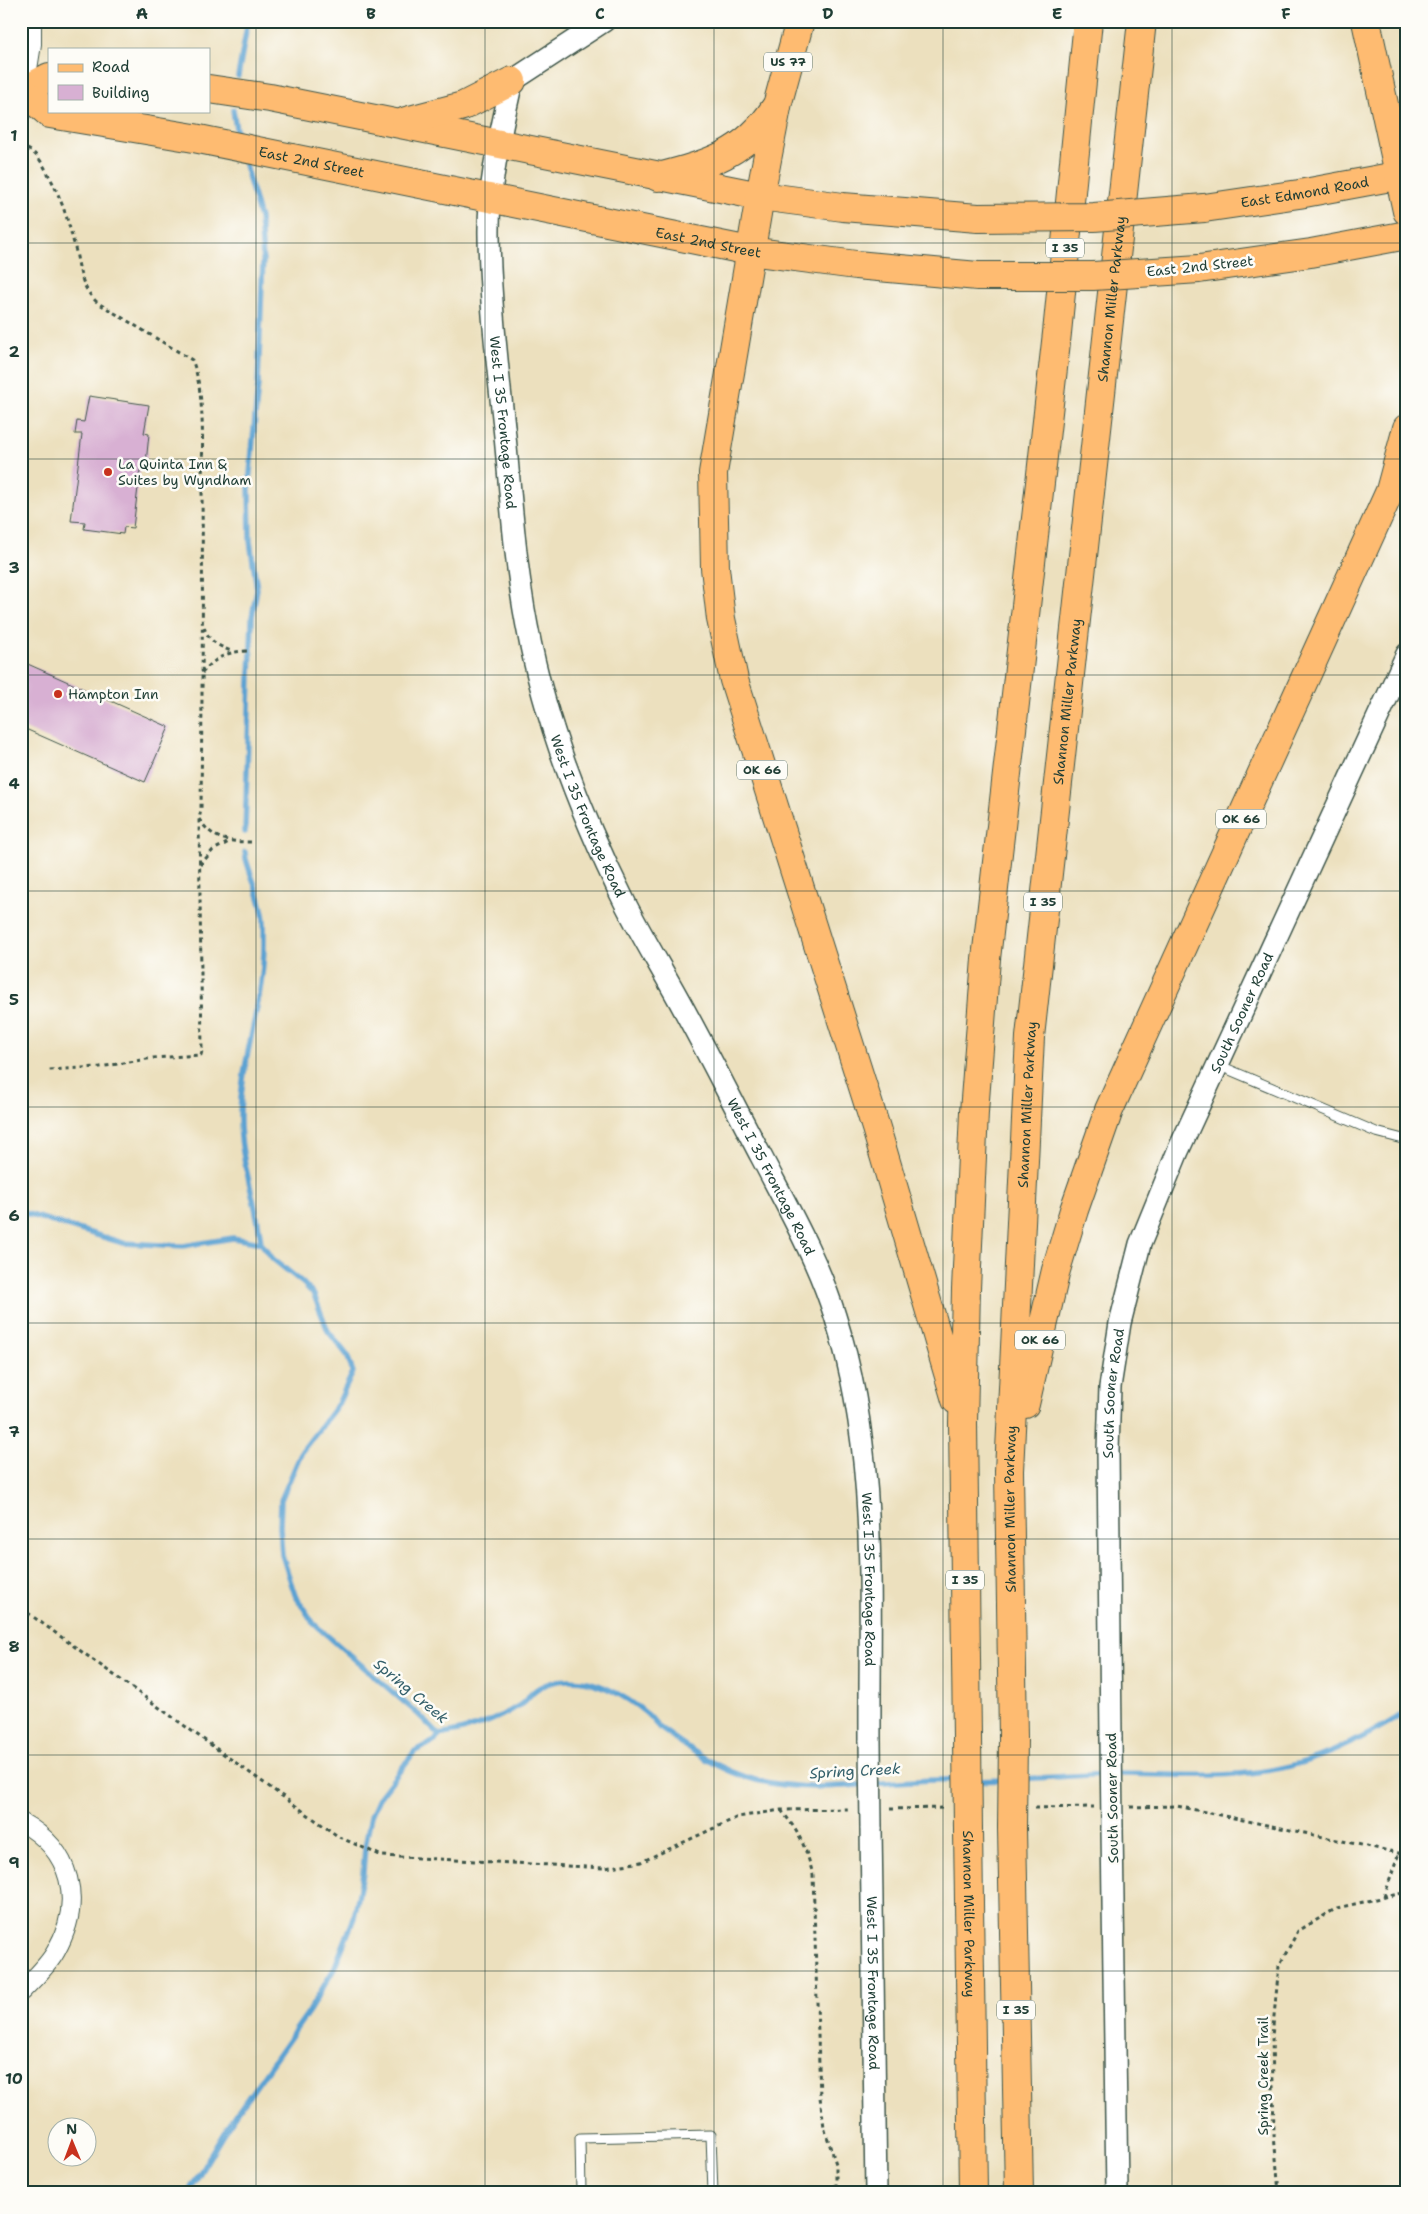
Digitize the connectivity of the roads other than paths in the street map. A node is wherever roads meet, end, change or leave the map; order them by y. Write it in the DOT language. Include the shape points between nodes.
graph roads {
  1 [pos="32,21"];
  2 [pos="604,21"];
  3 [pos="800,21"];
  4 [pos="1088,21"];
  5 [pos="1142,21"];
  6 [pos="1366,21"];
  7 [pos="48,78"];
  8 [pos="512,81"];
  9 [pos="210,89"];
  10 [pos="22,99"];
  11 [pos="778,102"];
  12 [pos="398,123"];
  13 [pos="498,143"];
  14 [pos="1403,175"];
  15 [pos="658,177"];
  16 [pos="760,196"];
  17 [pos="491,198"];
  18 [pos="1407,211"];
  19 [pos="1407,236"];
  20 [pos="750,251"];
  21 [pos="1407,428"];
  22 [pos="1407,654"];
  23 [pos="1218,1065"];
  24 [pos="1407,1140"];
  25 [pos="963,1423"];
  26 [pos="1009,1471"];
  27 [pos="21,1822"];
  28 [pos="21,1992"];
  29 [pos="581,2193"];
  30 [pos="713,2193"];
  31 [pos="876,2193"];
  32 [pos="973,2193"];
  33 [pos="1019,2193"];
  34 [pos="1117,2193"];
  1 -- 10 [label="street" via="32,44"];
  2 -- 8 [label="street"];
  3 -- 11 [label="main road, US 77"];
  4 -- 25 [label="main road, Shannon Miller Parkway / I 35" via="1057,333 986,959 973,1132"];
  5 -- 26 [label="main road, Shannon Miller Parkway / I 35" via="1030,1036"];
  6 -- 14 [label="main road"];
  7 -- 10 [label="main road"];
  8 -- 12 [label="main road" via="463,106"];
  8 -- 13 [label="street"];
  9 -- 12 [label="main road"];
  10 -- 17 [label="main road, East 2nd Street" via="50,114 194,138"];
  11 -- 15 [label="main road, US 77" via="764,125 744,144 698,168"];
  11 -- 16 [label="main road"];
  12 -- 13 [label="main road"];
  13 -- 15 [label="main road"];
  13 -- 17 [label="street, West I 35 Frontage Road"];
  14 -- 16 [label="main road, East Edmond Road, bridge" via="1204,208 1094,217 978,218"];
  14 -- 18 [label="main road"];
  15 -- 16 [label="main road"];
  16 -- 20 [label="main road, OK 66"];
  17 -- 20 [label="main road, East 2nd Street"];
  17 -- 31 [label="street, West I 35 Frontage Road, bridge" via="488,233 519,569 527,626 561,753 591,831 627,906 813,1257 835,1315 853,1381 868,1504 870,1740 876,1818"];
  19 -- 20 [label="main road, East 2nd Street, bridge" via="1199,269 1093,276 978,276"];
  20 -- 25 [label="main road, OK 66" via="713,473 713,540 721,619 734,680 876,1128"];
  21 -- 26 [label="main road, OK 66" via="1390,491 1109,1110 1056,1270"];
  22 -- 23 [label="street, South Sooner Road"];
  23 -- 24 [label="lane" via="1376,1132"];
  23 -- 34 [label="street, South Sooner Road, bridge" via="1140,1244 1110,1387 1108,1450"];
  25 -- 32 [label="main road, Shannon Miller Parkway / I 35, bridge"];
  26 -- 33 [label="main road, Shannon Miller Parkway / I 35, bridge" via="1013,1738 1020,1818"];
  27 -- 28 [label="street" via="50,1842 61,1857 70,1882 71,1898 64,1935 55,1952"];
  29 -- 30 [label="lane" via="580,2138 711,2136"];
}
